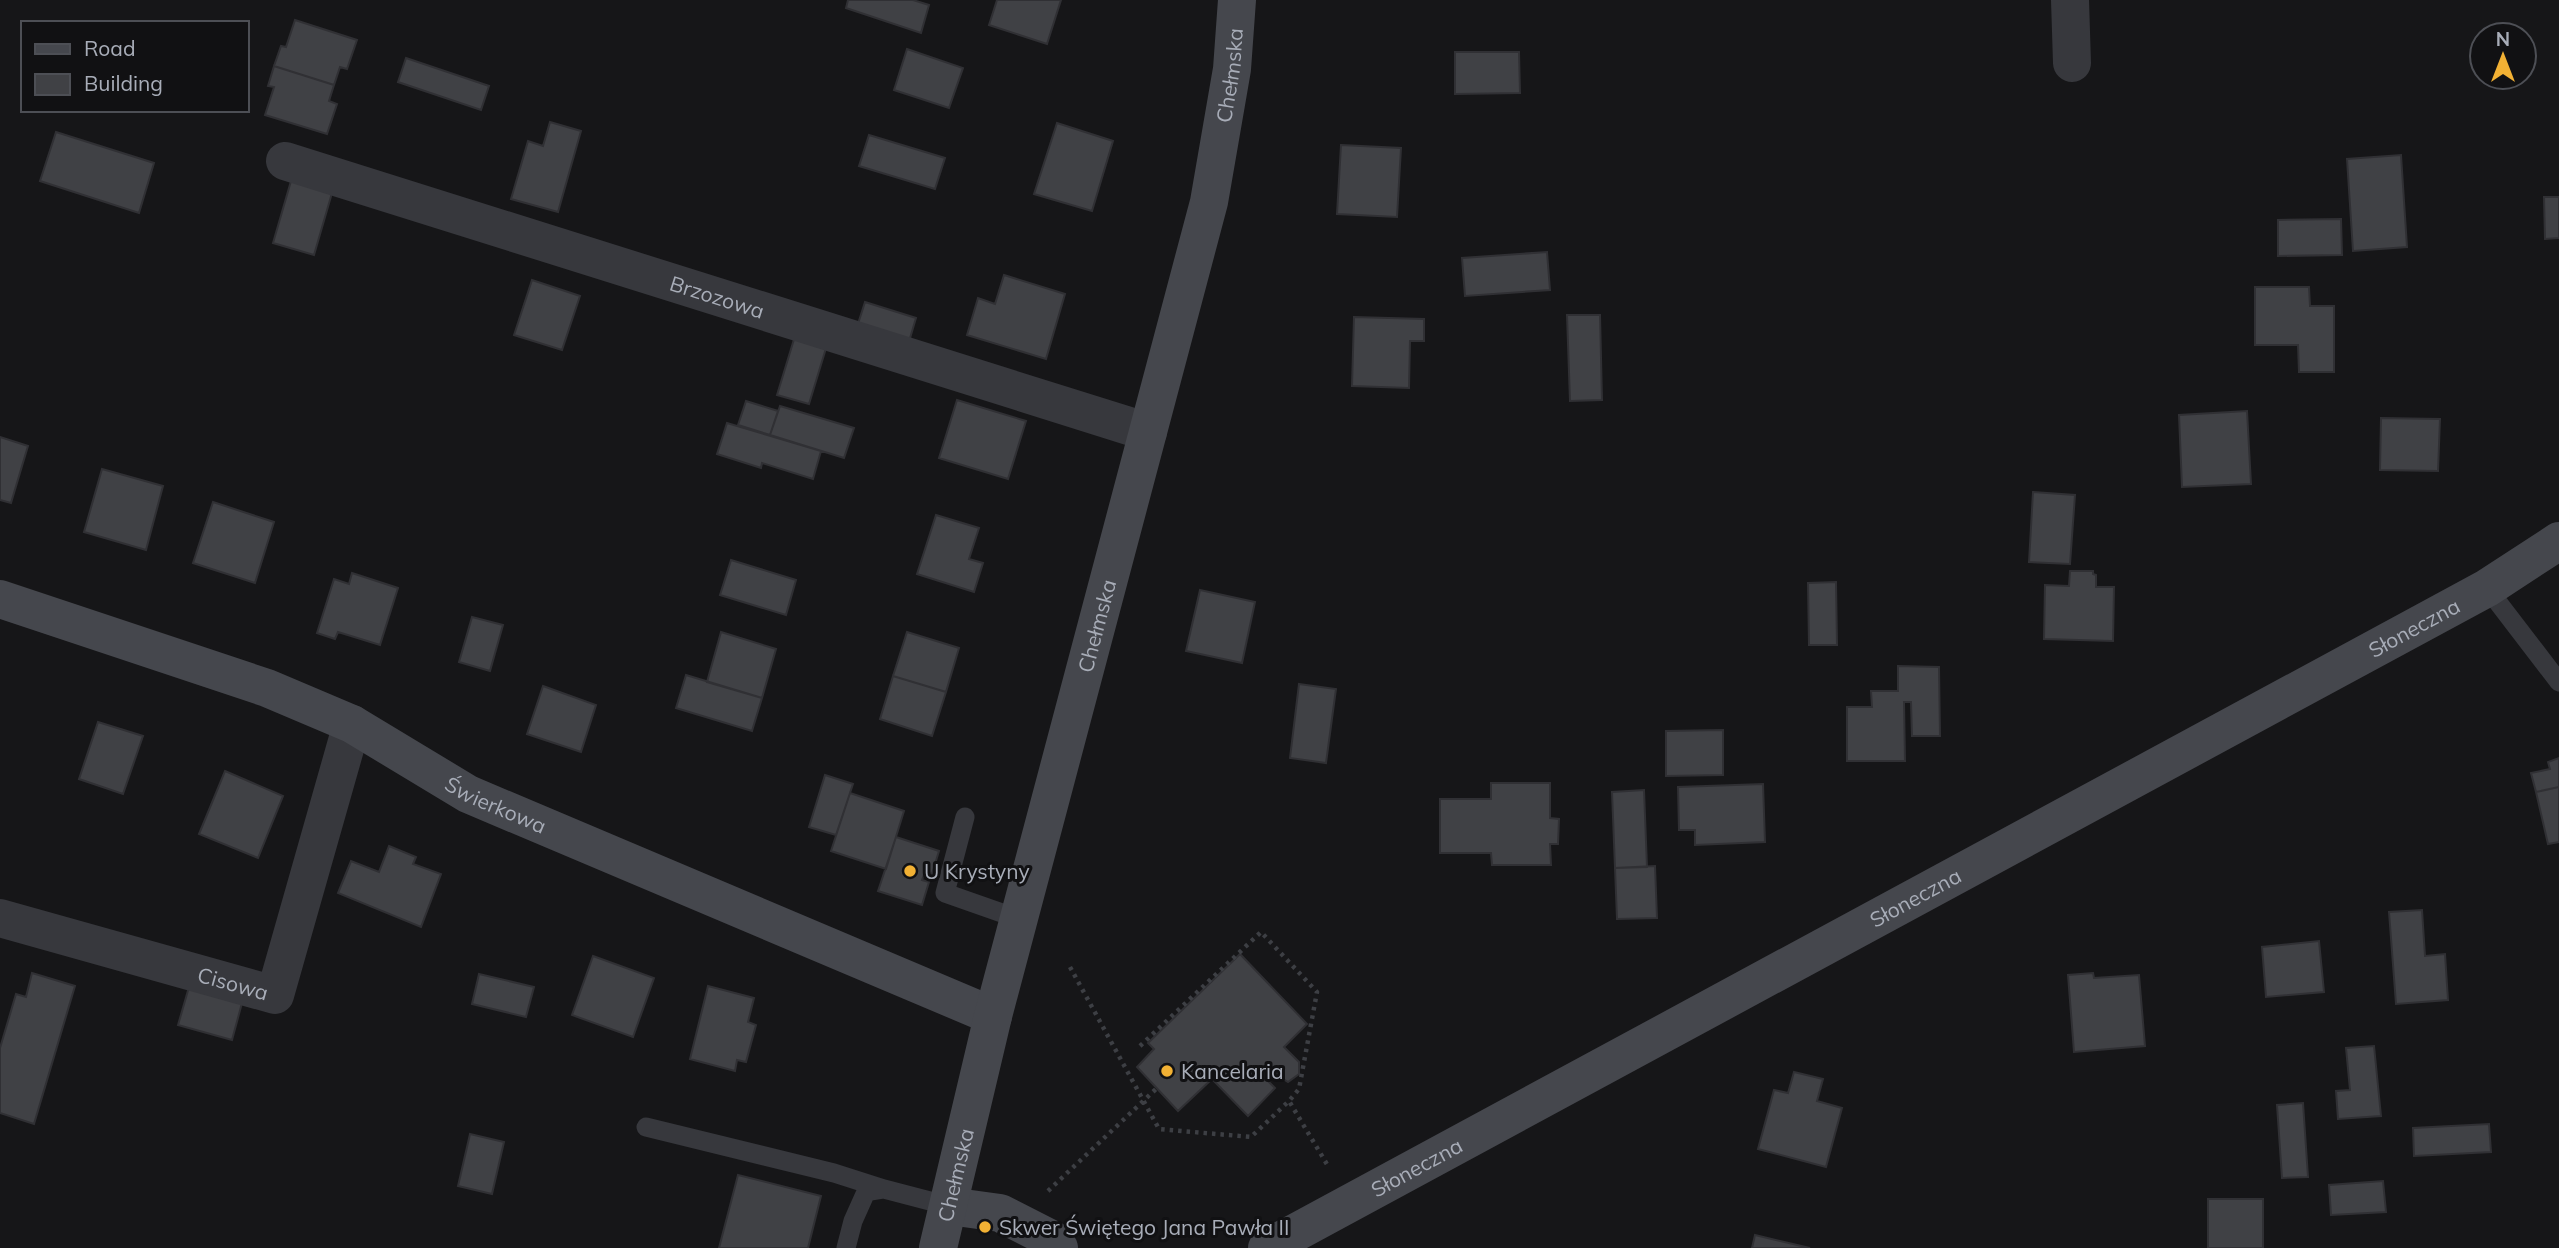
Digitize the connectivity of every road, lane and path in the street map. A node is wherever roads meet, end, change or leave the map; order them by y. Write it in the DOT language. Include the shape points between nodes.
graph roads {
  1 [pos="1237,0"];
  2 [pos="2070,0"];
  3 [pos="2072,63"];
  4 [pos="285,161"];
  5 [pos="1148,432"];
  6 [pos="2559,541"];
  7 [pos="2487,587"];
  8 [pos="0,599"];
  9 [pos="2559,682"];
  10 [pos="352,724"];
  11 [pos="965,817"];
  12 [pos="0,918"];
  13 [pos="1019,919"];
  14 [pos="1070,967"];
  15 [pos="993,1016"];
  16 [pos="1140,1046"];
  17 [pos="1157,1088"];
  18 [pos="1289,1101"];
  19 [pos="1143,1102"];
  20 [pos="646,1127"];
  21 [pos="1328,1166"];
  22 [pos="884,1189"];
  23 [pos="1046,1192"];
  24 [pos="949,1206"];
  25 [pos="846,1248"];
  26 [pos="938,1248"];
  27 [pos="1059,1248"];
  28 [pos="1267,1248"];
  1 -- 5 [label="street, Chełmska" via="1232,69 1209,202"];
  2 -- 3 [label="street"];
  4 -- 5 [label="street, Brzozowa"];
  5 -- 13 [label="street, Chełmska"];
  6 -- 7 [label="street, Słoneczna"];
  7 -- 9 [label="lane"];
  7 -- 28 [label="street, Słoneczna"];
  8 -- 10 [label="street, Świerkowa" via="267,688"];
  10 -- 12 [label="street, Cisowa" via="275,995"];
  10 -- 15 [label="street, Świerkowa" via="468,794"];
  11 -- 13 [label="lane" via="945,893"];
  13 -- 15 [label="street, Chełmska"];
  14 -- 19 [label="path"];
  15 -- 24 [label="street, Chełmska"];
  16 -- 18 [label="path" via="1261,932 1317,992 1299,1089"];
  17 -- 19 [label="path"];
  18 -- 19 [label="path" via="1251,1137 1159,1129"];
  18 -- 21 [label="path"];
  19 -- 23 [label="path"];
  20 -- 22 [label="lane"];
  22 -- 24 [label="lane"];
  22 -- 25 [label="lane" via="866,1192"];
  24 -- 26 [label="street, Chełmska"];
  24 -- 27 [label="street" via="1000,1213 1053,1240"];
}
